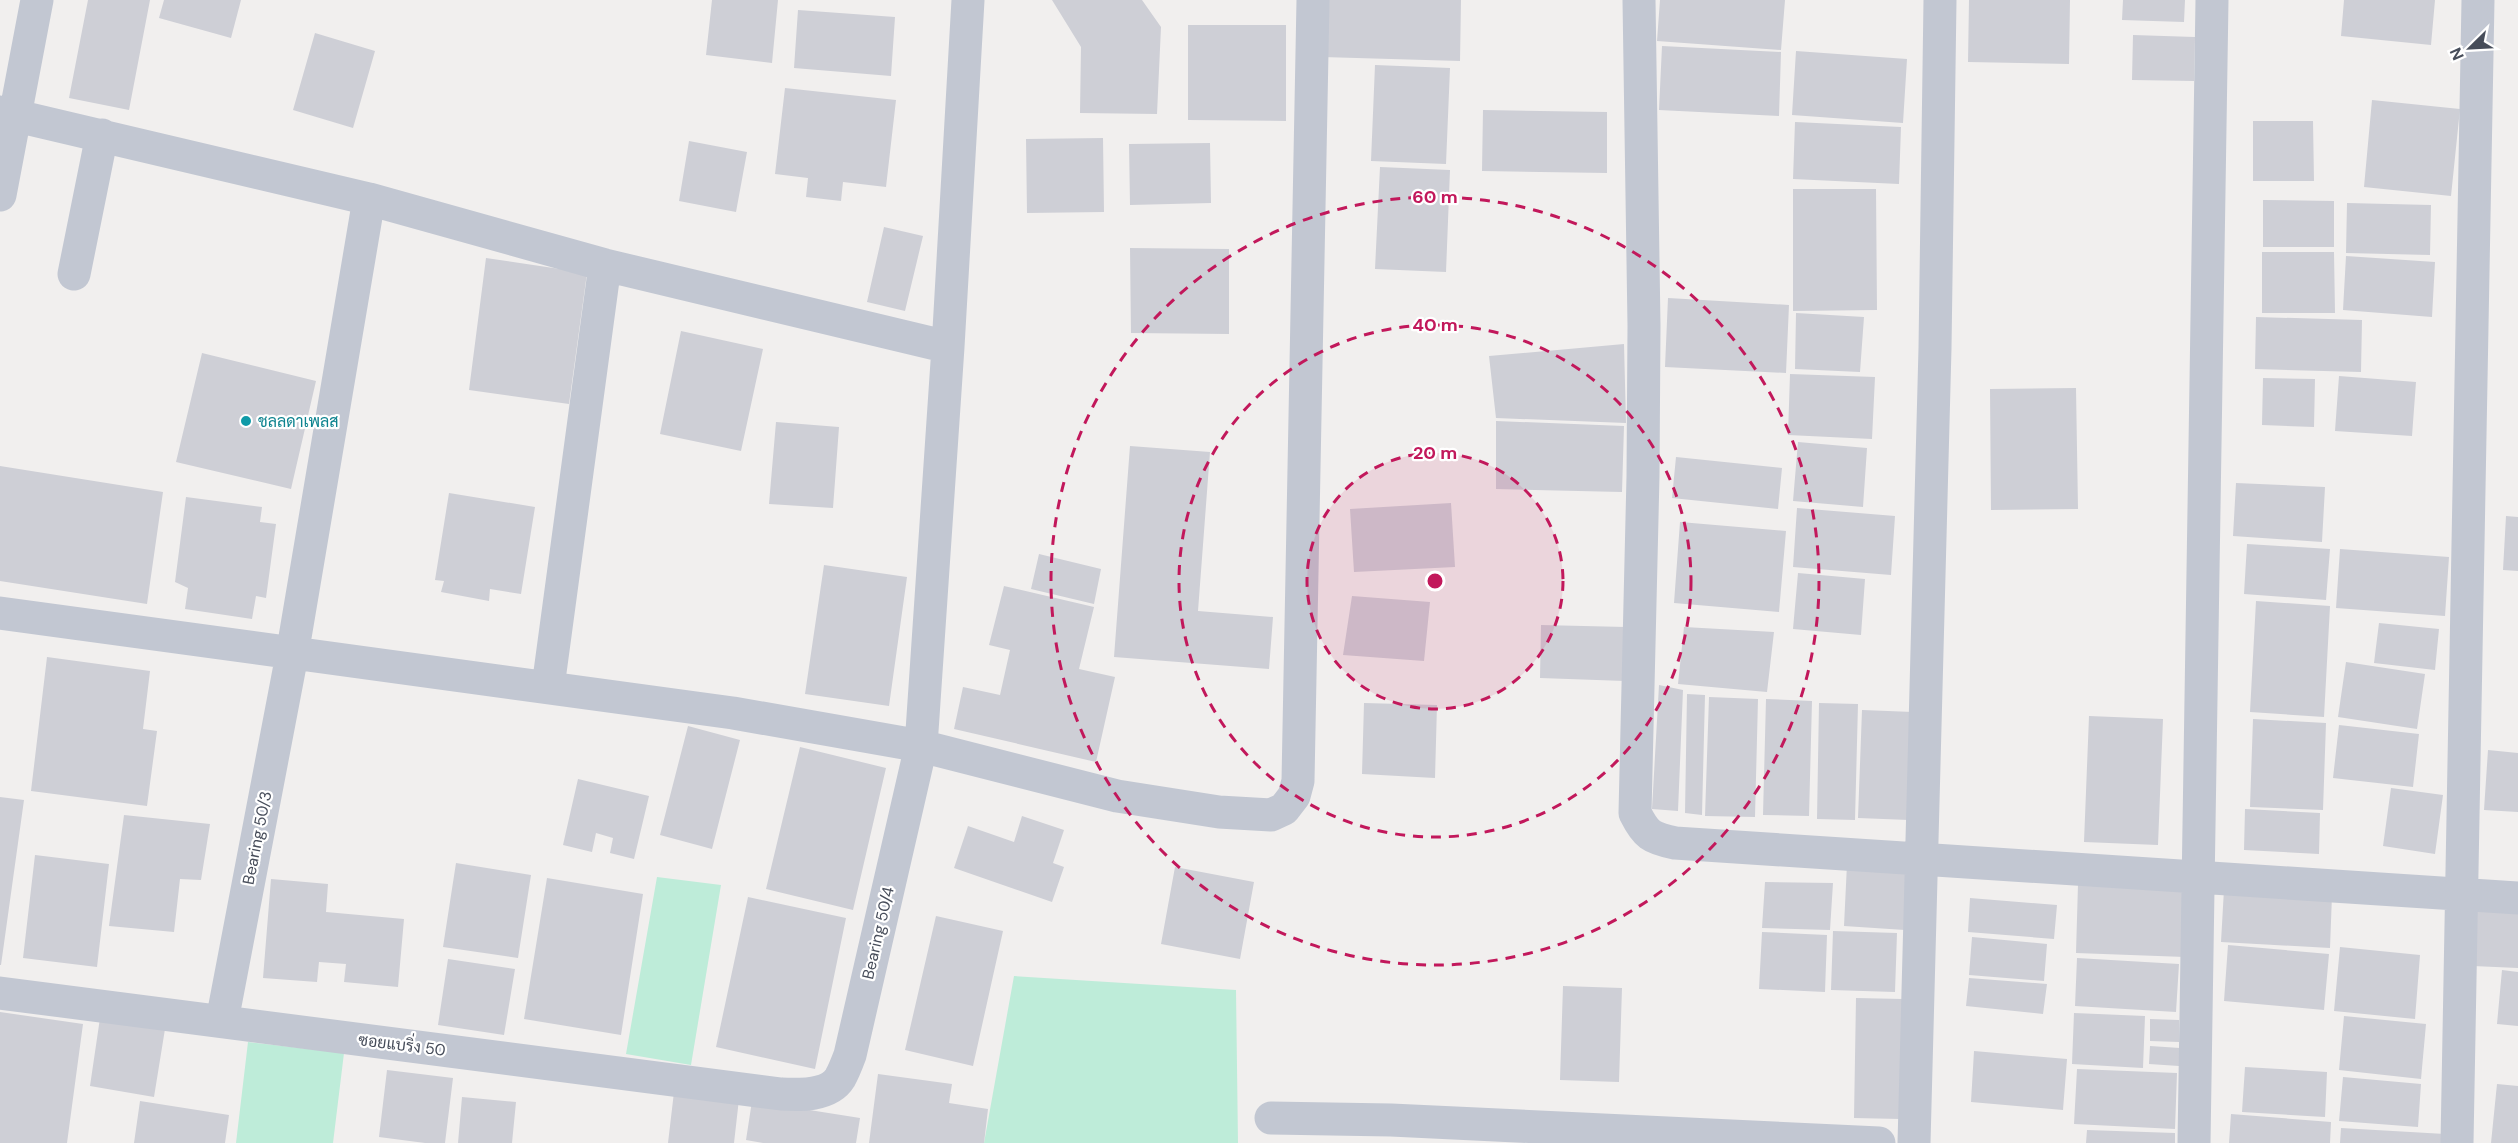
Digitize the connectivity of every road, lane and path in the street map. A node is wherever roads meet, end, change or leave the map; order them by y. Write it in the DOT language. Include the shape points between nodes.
graph roads {
  1 [pos="37,0"];
  2 [pos="968,0"];
  3 [pos="1313,0"];
  4 [pos="1639,0"];
  5 [pos="1940,0"];
  6 [pos="2212,0"];
  7 [pos="2478,0"];
  8 [pos="7,113"];
  9 [pos="102,135"];
  10 [pos="0,195"];
  11 [pos="369,199"];
  12 [pos="605,265"];
  13 [pos="74,274"];
  14 [pos="948,347"];
  15 [pos="0,613"];
  16 [pos="292,655"];
  17 [pos="548,687"];
  18 [pos="921,746"];
  19 [pos="1923,860"];
  20 [pos="2198,878"];
  21 [pos="2462,895"];
  22 [pos="2518,898"];
  23 [pos="0,993"];
  24 [pos="222,1021"];
  25 [pos="804,1095"];
  26 [pos="1271,1118"];
  27 [pos="1392,1131"];
  28 [pos="1879,1143"];
  29 [pos="1914,1143"];
  30 [pos="2194,1143"];
  31 [pos="2457,1143"];
  1 -- 8 [label="street"];
  2 -- 14 [label="street, Bearing 50/4"];
  3 -- 18 [label="street" via="1298,781 1294,796 1284,809 1271,815 1219,812 1117,796"];
  4 -- 19 [label="street" via="1644,337 1635,813 1642,828 1653,838 1675,843"];
  5 -- 19 [label="street"];
  6 -- 20 [label="street"];
  7 -- 21 [label="street"];
  8 -- 9 [label="street"];
  8 -- 10 [label="street"];
  9 -- 11 [label="street"];
  9 -- 13 [label="street"];
  11 -- 12 [label="street"];
  11 -- 16 [label="street, Bearing 50/3"];
  12 -- 14 [label="street"];
  12 -- 17 [label="street"];
  14 -- 18 [label="street, Bearing 50/4"];
  15 -- 16 [label="street"];
  16 -- 17 [label="street"];
  16 -- 24 [label="street, Bearing 50/3"];
  17 -- 18 [label="street"];
  18 -- 25 [label="street, Bearing 50/4" via="850,1055 839,1080 826,1090"];
  19 -- 20 [label="street"];
  19 -- 29 [label="street"];
  20 -- 21 [label="street"];
  20 -- 30 [label="street"];
  21 -- 22 [label="street"];
  21 -- 31 [label="street"];
  23 -- 24 [label="street, ซอยแบริ่ง 50"];
  24 -- 25 [label="street, ซอยแบริ่ง 50"];
  26 -- 27 [label="street"];
  27 -- 28 [label="street"];
}
